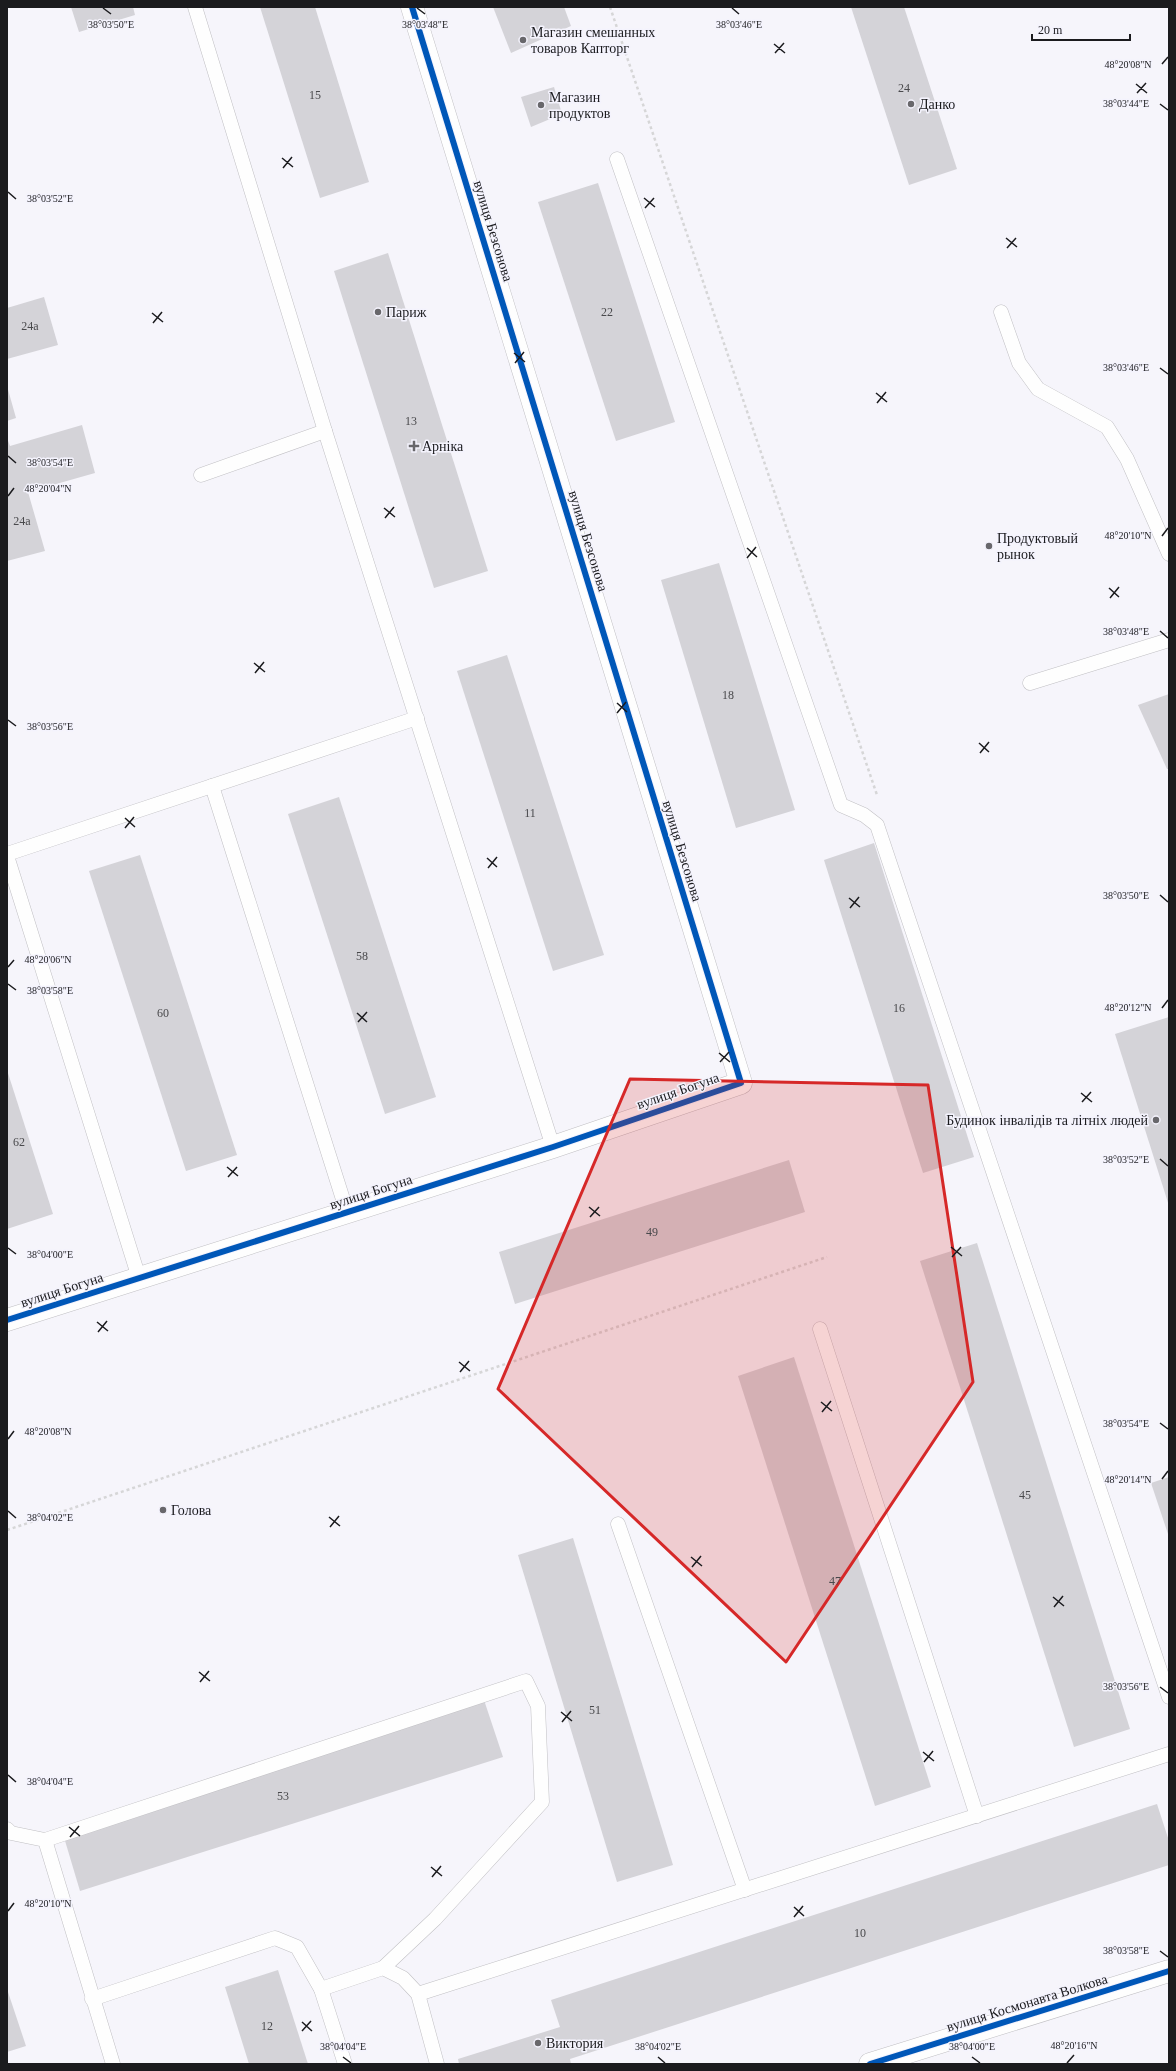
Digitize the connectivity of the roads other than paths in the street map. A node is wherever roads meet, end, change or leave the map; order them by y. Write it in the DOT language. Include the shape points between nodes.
graph roads {
  1 [pos="195,7"];
  2 [pos="412,7"];
  3 [pos="617,159"];
  4 [pos="1001,312"];
  5 [pos="325,431"];
  6 [pos="201,475"];
  7 [pos="1169,554"];
  8 [pos="1169,640"];
  9 [pos="1030,683"];
  10 [pos="417,718"];
  11 [pos="212,786"];
  12 [pos="7,855"];
  13 [pos="740,1083"];
  14 [pos="553,1147"];
  15 [pos="347,1212"];
  16 [pos="139,1278"];
  17 [pos="7,1320"];
  18 [pos="820,1329"];
  19 [pos="618,1524"];
  20 [pos="1163,1661"];
  21 [pos="1169,1697"];
  22 [pos="1169,1754"];
  23 [pos="977,1816"];
  24 [pos="7,1829"];
  25 [pos="45,1840"];
  26 [pos="745,1890"];
  27 [pos="383,1968"];
  28 [pos="1169,1971"];
  29 [pos="321,1989"];
  30 [pos="418,1994"];
  31 [pos="92,1999"];
  32 [pos="113,2064"];
  33 [pos="345,2064"];
  34 [pos="438,2064"];
  35 [pos="870,2064"];
  1 -- 5 [label="lane"];
  2 -- 13 [label="street, вулиця Безсонова"];
  3 -- 20 [label="lane" via="841,805 864,815 877,825"];
  4 -- 7 [label="lane" via="1019,363 1038,389 1107,427 1127,459"];
  5 -- 6 [label="lane"];
  5 -- 10 [label="lane"];
  8 -- 9 [label="lane"];
  10 -- 11 [label="lane"];
  10 -- 14 [label="lane"];
  11 -- 12 [label="lane"];
  11 -- 15 [label="lane"];
  12 -- 16 [label="lane"];
  13 -- 14 [label="street, вулиця Богуна"];
  14 -- 15 [label="street, вулиця Богуна"];
  15 -- 16 [label="street, вулиця Богуна"];
  16 -- 17 [label="street, вулиця Богуна"];
  18 -- 23 [label="lane"];
  19 -- 26 [label="lane"];
  20 -- 21 [label="lane"];
  22 -- 23 [label="lane"];
  23 -- 26 [label="lane"];
  24 -- 25 [label="lane" via="11,1833"];
  25 -- 27 [label="lane" via="526,1681 538,1706 542,1802 436,1919"];
  25 -- 31 [label="lane"];
  26 -- 30 [label="lane"];
  27 -- 29 [label="lane"];
  27 -- 30 [label="lane" via="402,1978"];
  28 -- 35 [label="street, вулиця Космонавта Волкова"];
  29 -- 31 [label="lane" via="297,1947 275,1938"];
  29 -- 33 [label="lane"];
  30 -- 34 [label="lane"];
  31 -- 32 [label="lane"];
}
